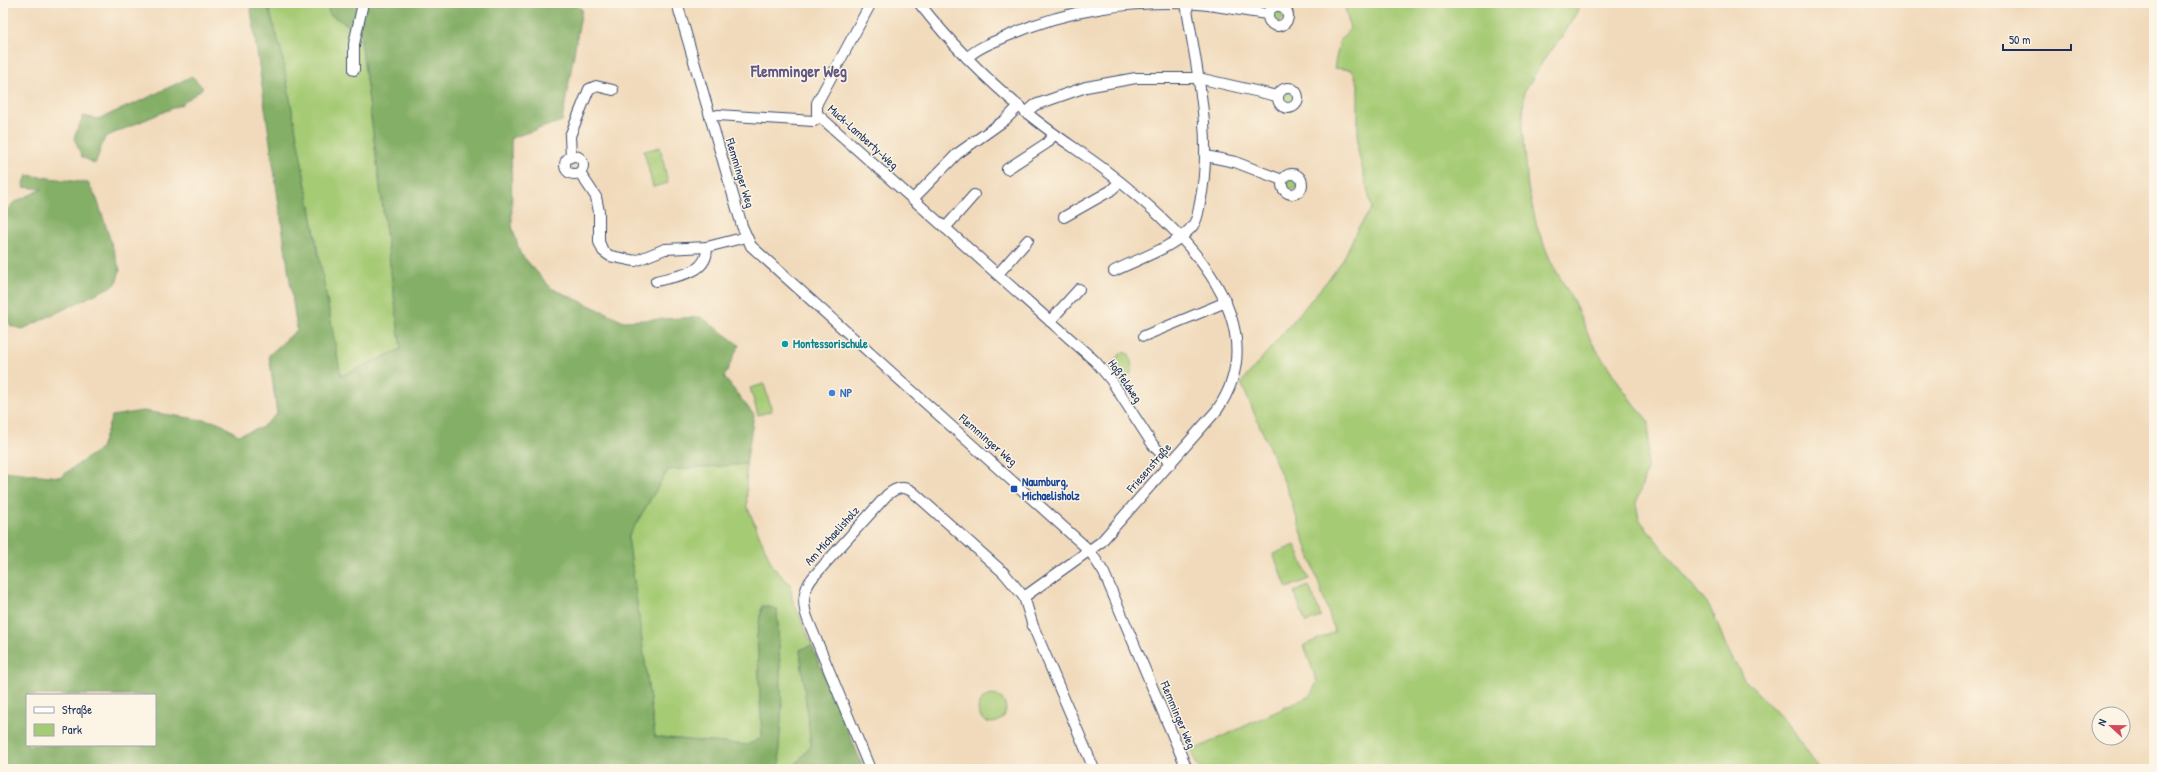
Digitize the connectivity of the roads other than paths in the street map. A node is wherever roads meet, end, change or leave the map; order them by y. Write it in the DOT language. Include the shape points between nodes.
graph roads {
  1 [pos="363,3"];
  2 [pos="677,3"];
  3 [pos="871,3"];
  4 [pos="919,3"];
  5 [pos="1186,3"];
  6 [pos="1267,14"];
  7 [pos="967,58"];
  8 [pos="354,70"];
  9 [pos="1198,78"];
  10 [pos="613,90"];
  11 [pos="1277,96"];
  12 [pos="1023,110"];
  13 [pos="710,117"];
  14 [pos="819,117"];
  15 [pos="1054,134"];
  16 [pos="1206,156"];
  17 [pos="1007,169"];
  18 [pos="1282,180"];
  19 [pos="1120,182"];
  20 [pos="974,195"];
  21 [pos="913,199"];
  22 [pos="1064,217"];
  23 [pos="945,228"];
  24 [pos="746,237"];
  25 [pos="1180,237"];
  26 [pos="1028,240"];
  27 [pos="707,247"];
  28 [pos="1114,271"];
  29 [pos="998,274"];
  30 [pos="656,281"];
  31 [pos="1079,289"];
  32 [pos="1226,302"];
  33 [pos="1050,321"];
  34 [pos="1144,336"];
  35 [pos="1171,464"];
  36 [pos="1090,551"];
  37 [pos="1024,598"];
  38 [pos="870,769"];
  39 [pos="1094,769"];
  40 [pos="1187,769"];
  1 -- 8 [label="street" via="354,44"];
  2 -- 13 [label="street, Flemminger Weg"];
  3 -- 14 [label="street, Muck-Lamberty-Weg" via="817,103"];
  4 -- 7 [label="street, Friesenstraße" via="937,27"];
  5 -- 6 [label="street"];
  5 -- 7 [label="street" via="1131,5 1071,14 1019,31"];
  5 -- 9 [label="street"];
  7 -- 12 [label="street, Friesenstraße"];
  9 -- 11 [label="street"];
  9 -- 12 [label="street" via="1147,78 1104,83 1051,98"];
  9 -- 16 [label="street"];
  10 -- 27 [label="street" via="596,86 589,89 570,136 571,156 566,160 565,169 572,175 580,173 598,201 599,242 606,254 635,261 665,249"];
  12 -- 15 [label="street, Friesenstraße"];
  12 -- 21 [label="street" via="957,154"];
  13 -- 14 [label="street" via="718,115 814,121"];
  13 -- 24 [label="street, Flemminger Weg"];
  14 -- 21 [label="street, Muck-Lamberty-Weg"];
  15 -- 17 [label="street"];
  15 -- 19 [label="street, Friesenstraße"];
  16 -- 18 [label="street" via="1235,162"];
  16 -- 25 [label="street" via="1203,192 1197,218 1189,230"];
  19 -- 22 [label="street" via="1110,191"];
  19 -- 25 [label="street, Friesenstraße"];
  20 -- 23 [label="street"];
  21 -- 23 [label="street, Hoßfeldweg"];
  23 -- 29 [label="street, Hoßfeldweg"];
  24 -- 27 [label="street"];
  24 -- 36 [label="street, Flemminger Weg" via="760,256 1012,478"];
  25 -- 28 [label="street"];
  25 -- 32 [label="street, Friesenstraße" via="1207,269"];
  26 -- 29 [label="street"];
  27 -- 30 [label="street" via="704,263 698,269"];
  29 -- 33 [label="street, Hoßfeldweg"];
  31 -- 33 [label="street"];
  32 -- 34 [label="street"];
  32 -- 35 [label="street, Friesenstraße" via="1234,326 1237,351 1234,376 1224,400"];
  33 -- 35 [label="street, Hoßfeldweg" via="1102,369 1149,440"];
  35 -- 36 [label="street, Friesenstraße" via="1109,534"];
  36 -- 37 [label="street"];
  36 -- 40 [label="street, Flemminger Weg" via="1104,574"];
  37 -- 38 [label="street, Am Michaelisholz" via="994,564 907,488 900,488 887,495 814,576 804,596 806,614"];
  37 -- 39 [label="street, Am Michaelisholz" via="1033,626"];
}
